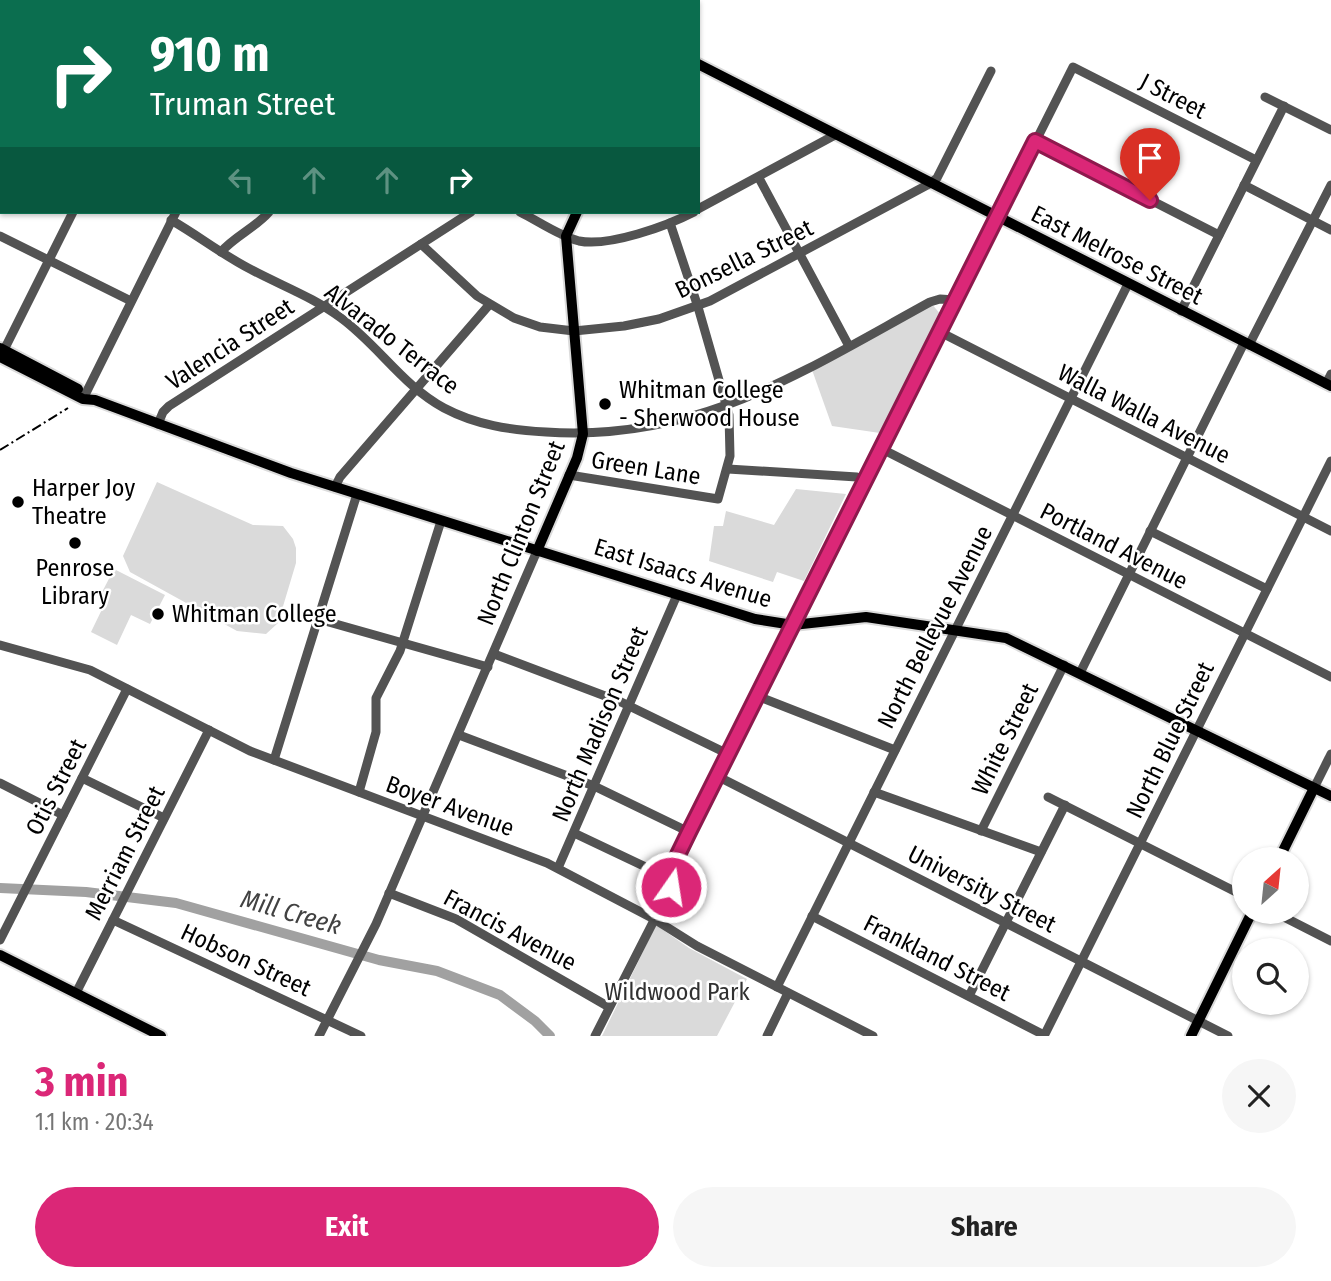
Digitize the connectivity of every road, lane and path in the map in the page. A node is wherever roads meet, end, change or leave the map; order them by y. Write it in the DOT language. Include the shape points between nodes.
graph roads {
  1 [pos="700,65"];
  2 [pos="991,71"];
  3 [pos="1265,97"];
  4 [pos="1283,106"];
  5 [pos="1331,130"];
  6 [pos="835,135"];
  7 [pos="1035,141"];
  8 [pos="1256,160"];
  9 [pos="759,178"];
  10 [pos="931,183"];
  11 [pos="1244,185"];
  12 [pos="1331,185"];
  13 [pos="700,209"];
  14 [pos="71,214"];
  15 [pos="267,214"];
  16 [pos="468,214"];
  17 [pos="524,214"];
  18 [pos="576,214"];
  19 [pos="690,214"];
  20 [pos="174,216"];
  21 [pos="997,217"];
  22 [pos="1313,220"];
  23 [pos="670,223"];
  24 [pos="1331,230"];
  25 [pos="1219,235"];
  26 [pos="0,236"];
  27 [pos="566,236"];
  28 [pos="421,244"];
  29 [pos="221,252"];
  30 [pos="800,254"];
  31 [pos="48,260"];
  32 [pos="1128,284"];
  33 [pos="955,300"];
  34 [pos="131,301"];
  35 [pos="324,306"];
  36 [pos="489,306"];
  37 [pos="698,307"];
  38 [pos="1181,310"];
  39 [pos="574,331"];
  40 [pos="940,332"];
  41 [pos="1247,344"];
  42 [pos="849,346"];
  43 [pos="1,352"];
  44 [pos="1329,381"];
  45 [pos="417,389"];
  46 [pos="88,397"];
  47 [pos="1070,398"];
  48 [pos="727,405"];
  49 [pos="158,424"];
  50 [pos="583,434"];
  51 [pos="880,448"];
  52 [pos="1187,457"];
  53 [pos="1331,461"];
  54 [pos="728,469"];
  55 [pos="569,475"];
  56 [pos="866,481"];
  57 [pos="335,487"];
  58 [pos="357,494"];
  59 [pos="1012,516"];
  60 [pos="1303,517"];
  61 [pos="441,521"];
  62 [pos="1150,531"];
  63 [pos="1331,531"];
  64 [pos="537,551"];
  65 [pos="1128,574"];
  66 [pos="1267,589"];
  67 [pos="677,595"];
  68 [pos="318,619"];
  69 [pos="793,625"];
  70 [pos="955,629"];
  71 [pos="1245,634"];
  72 [pos="403,643"];
  73 [pos="0,645"];
  74 [pos="494,654"];
  75 [pos="1064,665"];
  76 [pos="488,667"];
  77 [pos="1080,673"];
  78 [pos="1331,677"];
  79 [pos="127,689"];
  80 [pos="757,696"];
  81 [pos="629,705"];
  82 [pos="209,730"];
  83 [pos="1197,730"];
  84 [pos="459,735"];
  85 [pos="895,750"];
  86 [pos="728,754"];
  87 [pos="1331,754"];
  88 [pos="274,760"];
  89 [pos="717,776"];
  90 [pos="82,778"];
  91 [pos="0,783"];
  92 [pos="594,786"];
  93 [pos="1314,788"];
  94 [pos="359,792"];
  95 [pos="874,792"];
  96 [pos="1331,796"];
  97 [pos="1048,797"];
  98 [pos="1065,805"];
  99 [pos="63,815"];
  100 [pos="422,816"];
  101 [pos="164,818"];
  102 [pos="981,831"];
  103 [pos="574,832"];
  104 [pos="689,832"];
  105 [pos="849,843"];
  106 [pos="1140,844"];
  107 [pos="1285,847"];
  108 [pos="1041,852"];
  109 [pos="558,868"];
  110 [pos="671,879"];
  111 [pos="1232,891"];
  112 [pos="389,893"];
  113 [pos="812,916"];
  114 [pos="654,919"];
  115 [pos="113,920"];
  116 [pos="1006,923"];
  117 [pos="1246,924"];
  118 [pos="1298,924"];
  119 [pos="0,940"];
  120 [pos="1331,940"];
  121 [pos="0,955"];
  122 [pos="1082,961"];
  123 [pos="777,987"];
  124 [pos="76,993"];
  125 [pos="788,993"];
  126 [pos="969,996"];
  127 [pos="609,1007"];
  128 [pos="327,1019"];
  129 [pos="1198,1021"];
  130 [pos="1044,1035"];
  131 [pos="161,1036"];
  132 [pos="319,1036"];
  133 [pos="361,1036"];
  134 [pos="595,1036"];
  135 [pos="767,1036"];
  136 [pos="873,1036"];
  137 [pos="1191,1036"];
  138 [pos="1228,1036"];
  1 -- 6 [label="main road, East Melrose Street"];
  2 -- 10 [label="street, Bonsella Street"];
  3 -- 4 [label="street"];
  4 -- 5 [label="street"];
  4 -- 8 [label="street"];
  6 -- 9 [label="street"];
  6 -- 10 [label="main road, East Melrose Street"];
  7 -- 8 [label="street, J Street" via="1073,67"];
  7 -- 21 [label="street"];
  7 -- 25 [label="street"];
  8 -- 11 [label="street"];
  9 -- 13 [label="street"];
  9 -- 30 [label="street"];
  10 -- 21 [label="main road, East Melrose Street"];
  10 -- 30 [label="street, Bonsella Street"];
  11 -- 22 [label="street"];
  11 -- 25 [label="street"];
  12 -- 22 [label="street"];
  14 -- 31 [label="street"];
  15 -- 29 [label="street"];
  16 -- 28 [label="street, Valencia Street"];
  17 -- 27 [label="street"];
  18 -- 27 [label="main road, North Clinton Street"];
  19 -- 23 [label="street"];
  20 -- 29 [label="street, Alvarado Terrace"];
  20 -- 34 [label="street"];
  21 -- 32 [label="main road, East Melrose Street"];
  21 -- 33 [label="street"];
  22 -- 24 [label="street"];
  22 -- 41 [label="street"];
  23 -- 27 [label="street" via="594,241"];
  23 -- 37 [label="street"];
  25 -- 38 [label="street"];
  26 -- 31 [label="street"];
  27 -- 39 [label="main road, North Clinton Street"];
  28 -- 35 [label="street, Valencia Street"];
  28 -- 36 [label="street, Bonsella Street"];
  29 -- 35 [label="street, Alvarado Terrace"];
  30 -- 37 [label="street, Bonsella Street"];
  30 -- 42 [label="street"];
  31 -- 34 [label="street"];
  31 -- 43 [label="street"];
  32 -- 38 [label="main road, East Melrose Street"];
  32 -- 47 [label="street, North Bellevue Avenue"];
  33 -- 40 [label="street"];
  33 -- 42 [label="street, Alvarado Terrace" via="930,302"];
  34 -- 46 [label="street"];
  35 -- 45 [label="street, Alvarado Terrace" via="359,332"];
  35 -- 49 [label="street, Valencia Street" via="169,406"];
  36 -- 39 [label="street, Bonsella Street" via="526,323"];
  36 -- 45 [label="street"];
  37 -- 39 [label="street, Bonsella Street" via="643,323"];
  37 -- 48 [label="street"];
  38 -- 41 [label="main road, East Melrose Street"];
  39 -- 50 [label="main road, North Clinton Street"];
  40 -- 47 [label="street, Walla Walla Avenue"];
  40 -- 51 [label="street"];
  41 -- 44 [label="main road, East Melrose Street"];
  41 -- 52 [label="street"];
  42 -- 48 [label="street, Alvarado Terrace" via="779,384"];
  43 -- 46 [label="main road, East Isaacs Avenue"];
  45 -- 50 [label="street, Alvarado Terrace" via="444,408 485,424"];
  45 -- 57 [label="street"];
  46 -- 49 [label="main road, East Isaacs Avenue"];
  47 -- 52 [label="street, Walla Walla Avenue"];
  47 -- 59 [label="street, North Bellevue Avenue"];
  48 -- 50 [label="street, Alvarado Terrace" via="662,425"];
  48 -- 54 [label="street"];
  49 -- 57 [label="main road, East Isaacs Avenue"];
  50 -- 55 [label="main road, North Clinton Street"];
  51 -- 56 [label="street"];
  51 -- 59 [label="street, Portland Avenue"];
  52 -- 60 [label="street, Walla Walla Avenue"];
  52 -- 62 [label="street"];
  53 -- 60 [label="street, North Blue Street"];
  54 -- 55 [label="street, Green Lane" via="718,499"];
  54 -- 56 [label="street"];
  55 -- 64 [label="main road, North Clinton Street"];
  56 -- 69 [label="street"];
  57 -- 58 [label="main road, East Isaacs Avenue"];
  58 -- 61 [label="main road, East Isaacs Avenue"];
  58 -- 68 [label="street"];
  59 -- 65 [label="street, Portland Avenue"];
  59 -- 70 [label="street, North Bellevue Avenue"];
  60 -- 63 [label="street, Walla Walla Avenue"];
  60 -- 66 [label="street, North Blue Street"];
  61 -- 64 [label="main road, East Isaacs Avenue"];
  61 -- 72 [label="street"];
  62 -- 65 [label="street"];
  62 -- 66 [label="street"];
  64 -- 67 [label="main road, East Isaacs Avenue"];
  64 -- 74 [label="street, North Clinton Street"];
  65 -- 71 [label="street, Portland Avenue"];
  65 -- 77 [label="street"];
  66 -- 71 [label="street, North Blue Street"];
  67 -- 69 [label="main road, East Isaacs Avenue" via="755,619"];
  67 -- 81 [label="street, North Madison Street"];
  68 -- 72 [label="street"];
  68 -- 88 [label="street"];
  69 -- 70 [label="main road, East Isaacs Avenue" via="866,617"];
  69 -- 80 [label="street"];
  70 -- 75 [label="main road, East Isaacs Avenue" via="1006,638"];
  70 -- 85 [label="street, North Bellevue Avenue"];
  71 -- 78 [label="street, Portland Avenue"];
  71 -- 83 [label="street, North Blue Street"];
  72 -- 76 [label="street"];
  72 -- 94 [label="street" via="376,698 376,732"];
  73 -- 79 [label="street, Boyer Avenue" via="85,668"];
  74 -- 76 [label="street, North Clinton Street"];
  74 -- 81 [label="street"];
  75 -- 77 [label="main road, East Isaacs Avenue"];
  75 -- 102 [label="street, White Street"];
  76 -- 84 [label="street, North Clinton Street"];
  77 -- 83 [label="main road, East Isaacs Avenue"];
  79 -- 82 [label="street, Boyer Avenue"];
  79 -- 90 [label="street, Otis Street"];
  80 -- 85 [label="street"];
  80 -- 86 [label="street"];
  81 -- 86 [label="street"];
  81 -- 92 [label="street, North Madison Street"];
  82 -- 88 [label="street, Boyer Avenue"];
  82 -- 101 [label="street, Merriam Street"];
  83 -- 93 [label="main road, East Isaacs Avenue"];
  83 -- 106 [label="street, North Blue Street"];
  84 -- 92 [label="street"];
  84 -- 100 [label="street, North Clinton Street"];
  85 -- 95 [label="street, North Bellevue Avenue"];
  86 -- 89 [label="street"];
  87 -- 93 [label="street"];
  88 -- 94 [label="street, Boyer Avenue"];
  89 -- 104 [label="street"];
  89 -- 105 [label="street, University Street"];
  90 -- 99 [label="street, Otis Street"];
  90 -- 101 [label="street"];
  91 -- 99 [label="street"];
  92 -- 103 [label="street, North Madison Street"];
  92 -- 104 [label="street"];
  93 -- 96 [label="main road, East Isaacs Avenue"];
  93 -- 107 [label="main road"];
  94 -- 100 [label="street, Boyer Avenue"];
  95 -- 102 [label="street"];
  95 -- 105 [label="street, North Bellevue Avenue"];
  97 -- 98 [label="street"];
  98 -- 106 [label="street"];
  98 -- 108 [label="street"];
  99 -- 119 [label="street, Otis Street"];
  100 -- 109 [label="street, Boyer Avenue"];
  100 -- 112 [label="street, North Clinton Street"];
  101 -- 115 [label="street, Merriam Street"];
  102 -- 108 [label="street"];
  103 -- 109 [label="street, North Madison Street"];
  103 -- 110 [label="street"];
  104 -- 110 [label="street"];
  105 -- 113 [label="street, North Bellevue Avenue"];
  105 -- 116 [label="street, University Street"];
  106 -- 111 [label="street"];
  106 -- 122 [label="street, North Blue Street"];
  108 -- 116 [label="street"];
  109 -- 114 [label="street, Boyer Avenue"];
  110 -- 114 [label="street"];
  112 -- 127 [label="street, Francis Avenue" via="456,919"];
  112 -- 128 [label="street, North Clinton Street"];
  113 -- 123 [label="street, North Bellevue Avenue"];
  113 -- 126 [label="street, Frankland Street"];
  114 -- 123 [label="street, Boyer Avenue"];
  114 -- 127 [label="street"];
  115 -- 124 [label="street, Merriam Street"];
  115 -- 128 [label="street, Hobson Street"];
  116 -- 122 [label="street, University Street"];
  116 -- 126 [label="street"];
  117 -- 129 [label="main road"];
  118 -- 120 [label="street"];
  121 -- 124 [label="main road"];
  122 -- 129 [label="street, University Street"];
  122 -- 130 [label="street, North Blue Street"];
  123 -- 125 [label="street, Boyer Avenue"];
  124 -- 131 [label="main road"];
  125 -- 135 [label="street"];
  125 -- 136 [label="street, Boyer Avenue"];
  126 -- 130 [label="street, Frankland Street"];
  127 -- 134 [label="street"];
  128 -- 132 [label="street, North Clinton Street"];
  128 -- 133 [label="street, Hobson Street"];
  129 -- 137 [label="main road"];
  129 -- 138 [label="street, University Street"];
}
